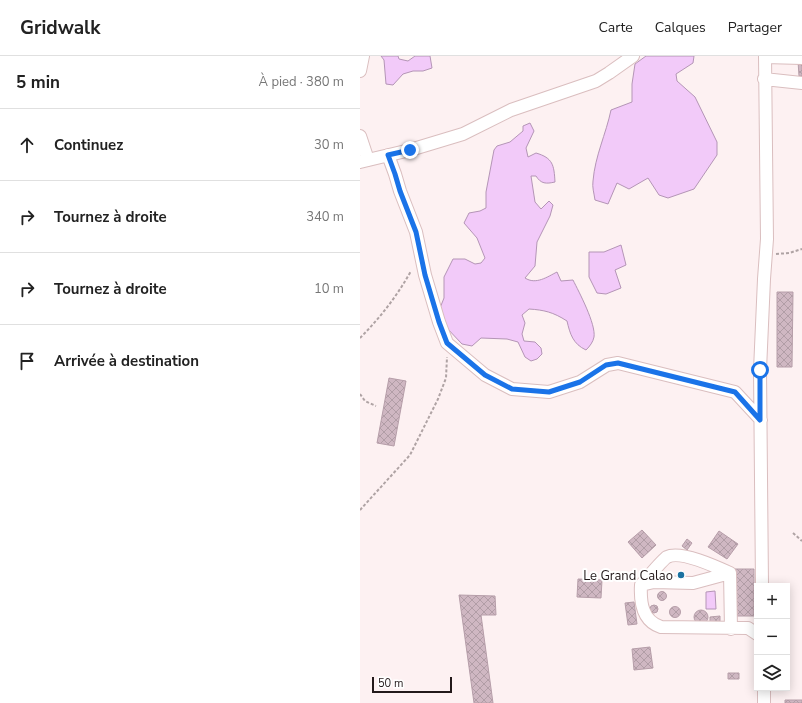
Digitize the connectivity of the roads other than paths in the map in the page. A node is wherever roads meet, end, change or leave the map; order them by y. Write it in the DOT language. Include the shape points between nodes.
graph roads {
  1 [pos="363,56"];
  2 [pos="633,56"];
  3 [pos="765,56"];
  4 [pos="802,58"];
  5 [pos="360,71"];
  6 [pos="764,79"];
  7 [pos="802,83"];
  8 [pos="360,136"];
  9 [pos="388,155"];
  10 [pos="364,161"];
  11 [pos="760,420"];
  12 [pos="730,573"];
  13 [pos="762,583"];
  14 [pos="641,585"];
  15 [pos="731,629"];
  16 [pos="754,632"];
  17 [pos="764,691"];
  18 [pos="764,703"];
  1 -- 5 [label="street"];
  2 -- 9 [label="street" via="596,81 511,110 463,134"];
  3 -- 4 [label="street"];
  3 -- 6 [label="street"];
  6 -- 7 [label="street"];
  6 -- 11 [label="street" via="767,254 760,370"];
  8 -- 10 [label="street"];
  9 -- 10 [label="street"];
  9 -- 11 [label="street" via="416,232 425,275 447,343 485,375 512,389 549,392 580,382 606,365 618,363 735,392"];
  11 -- 13 [label="street"];
  12 -- 14 [label="street" via="693,583 654,582"];
  12 -- 14 [label="street" via="703,561 679,555 667,557"];
  12 -- 15 [label="street"];
  14 -- 15 [label="street" via="640,597 646,618 653,624"];
  15 -- 16 [label="street" via="748,628"];
  17 -- 18 [label="street"];
}
